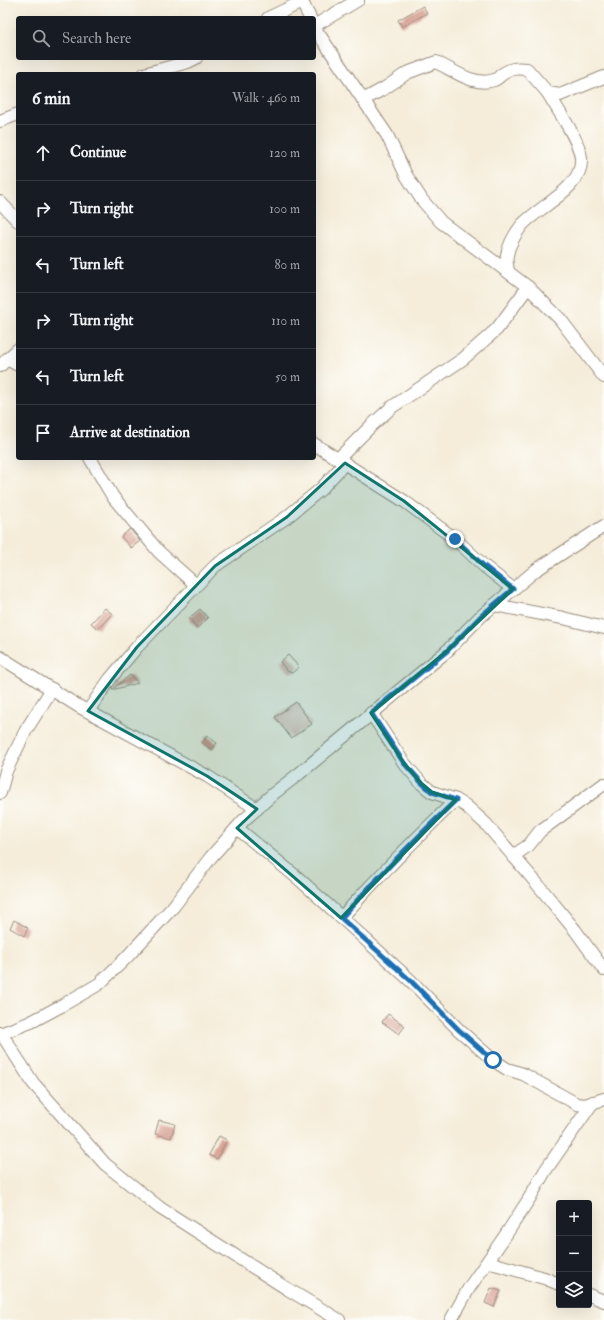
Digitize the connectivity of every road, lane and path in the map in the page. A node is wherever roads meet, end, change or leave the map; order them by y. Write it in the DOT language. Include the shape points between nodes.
graph roads {
  1 [pos="358,0"];
  2 [pos="302,1"];
  3 [pos="272,16"];
  4 [pos="309,16"];
  5 [pos="316,25"];
  6 [pos="316,29"];
  7 [pos="192,60"];
  8 [pos="151,72"];
  9 [pos="604,76"];
  10 [pos="548,93"];
  11 [pos="363,100"];
  12 [pos="16,115"];
  13 [pos="0,122"];
  14 [pos="0,202"];
  15 [pos="16,219"];
  16 [pos="508,271"];
  17 [pos="528,287"];
  18 [pos="16,352"];
  19 [pos="8,364"];
  20 [pos="604,377"];
  21 [pos="316,445"];
  22 [pos="91,460"];
  23 [pos="342,461"];
  24 [pos="604,526"];
  25 [pos="196,585"];
  26 [pos="513,589"];
  27 [pos="495,605"];
  28 [pos="604,628"];
  29 [pos="0,657"];
  30 [pos="52,689"];
  31 [pos="88,711"];
  32 [pos="371,713"];
  33 [pos="604,784"];
  34 [pos="0,793"];
  35 [pos="456,800"];
  36 [pos="257,809"];
  37 [pos="237,828"];
  38 [pos="513,856"];
  39 [pos="341,918"];
  40 [pos="604,970"];
  41 [pos="0,1033"];
  42 [pos="599,1101"];
  43 [pos="488,1262"];
  44 [pos="556,1283"];
  45 [pos="592,1296"];
  46 [pos="604,1301"];
  47 [pos="339,1320"];
  48 [pos="451,1320"];
  1 -- 5 [label="street"];
  2 -- 3 [label="street"];
  2 -- 4 [label="street"];
  6 -- 11 [label="street"];
  7 -- 8 [label="street"];
  9 -- 10 [label="street" via="560,95"];
  10 -- 11 [label="street" via="527,69 513,68 494,80 480,82 466,78 436,62 408,73"];
  10 -- 16 [label="street" via="577,142 581,167 576,178 565,190 523,225 512,241 507,256"];
  11 -- 16 [label="street" via="387,135 406,175 422,200 441,222"];
  12 -- 13 [label="street"];
  14 -- 15 [label="street"];
  16 -- 17 [label="street"];
  17 -- 20 [label="street" via="560,318"];
  17 -- 23 [label="street" via="497,330 463,360 392,407 372,425"];
  18 -- 19 [label="street"];
  21 -- 23 [label="street"];
  22 -- 25 [label="street" via="113,497 159,552"];
  23 -- 25 [label="street" via="320,489 287,517 215,566"];
  23 -- 26 [label="street" via="404,501 455,539"];
  24 -- 26 [label="street" via="536,570"];
  25 -- 31 [label="street" via="137,647"];
  26 -- 27 [label="street"];
  27 -- 28 [label="street"];
  27 -- 32 [label="street" via="447,651"];
  29 -- 30 [label="street"];
  30 -- 31 [label="street"];
  30 -- 34 [label="street" via="26,730 6,771"];
  31 -- 36 [label="street" via="207,776"];
  32 -- 35 [label="street" via="404,763 422,783 432,792"];
  32 -- 36 [label="street"];
  33 -- 38 [label="street" via="540,831 529,845"];
  35 -- 38 [label="street" via="486,824"];
  35 -- 39 [label="street" via="422,832"];
  36 -- 37 [label="street"];
  37 -- 39 [label="street" via="299,879"];
  37 -- 41 [label="street" via="173,907 99,984 31,1022"];
  38 -- 40 [label="street" via="575,930"];
  39 -- 42 [label="street" via="493,1060 577,1104"];
  41 -- 47 [label="street" via="33,1083 105,1164 160,1208"];
  42 -- 43 [label="street" via="545,1172"];
  43 -- 44 [label="street"];
  43 -- 48 [label="street" via="469,1288"];
  45 -- 46 [label="street"];
}
